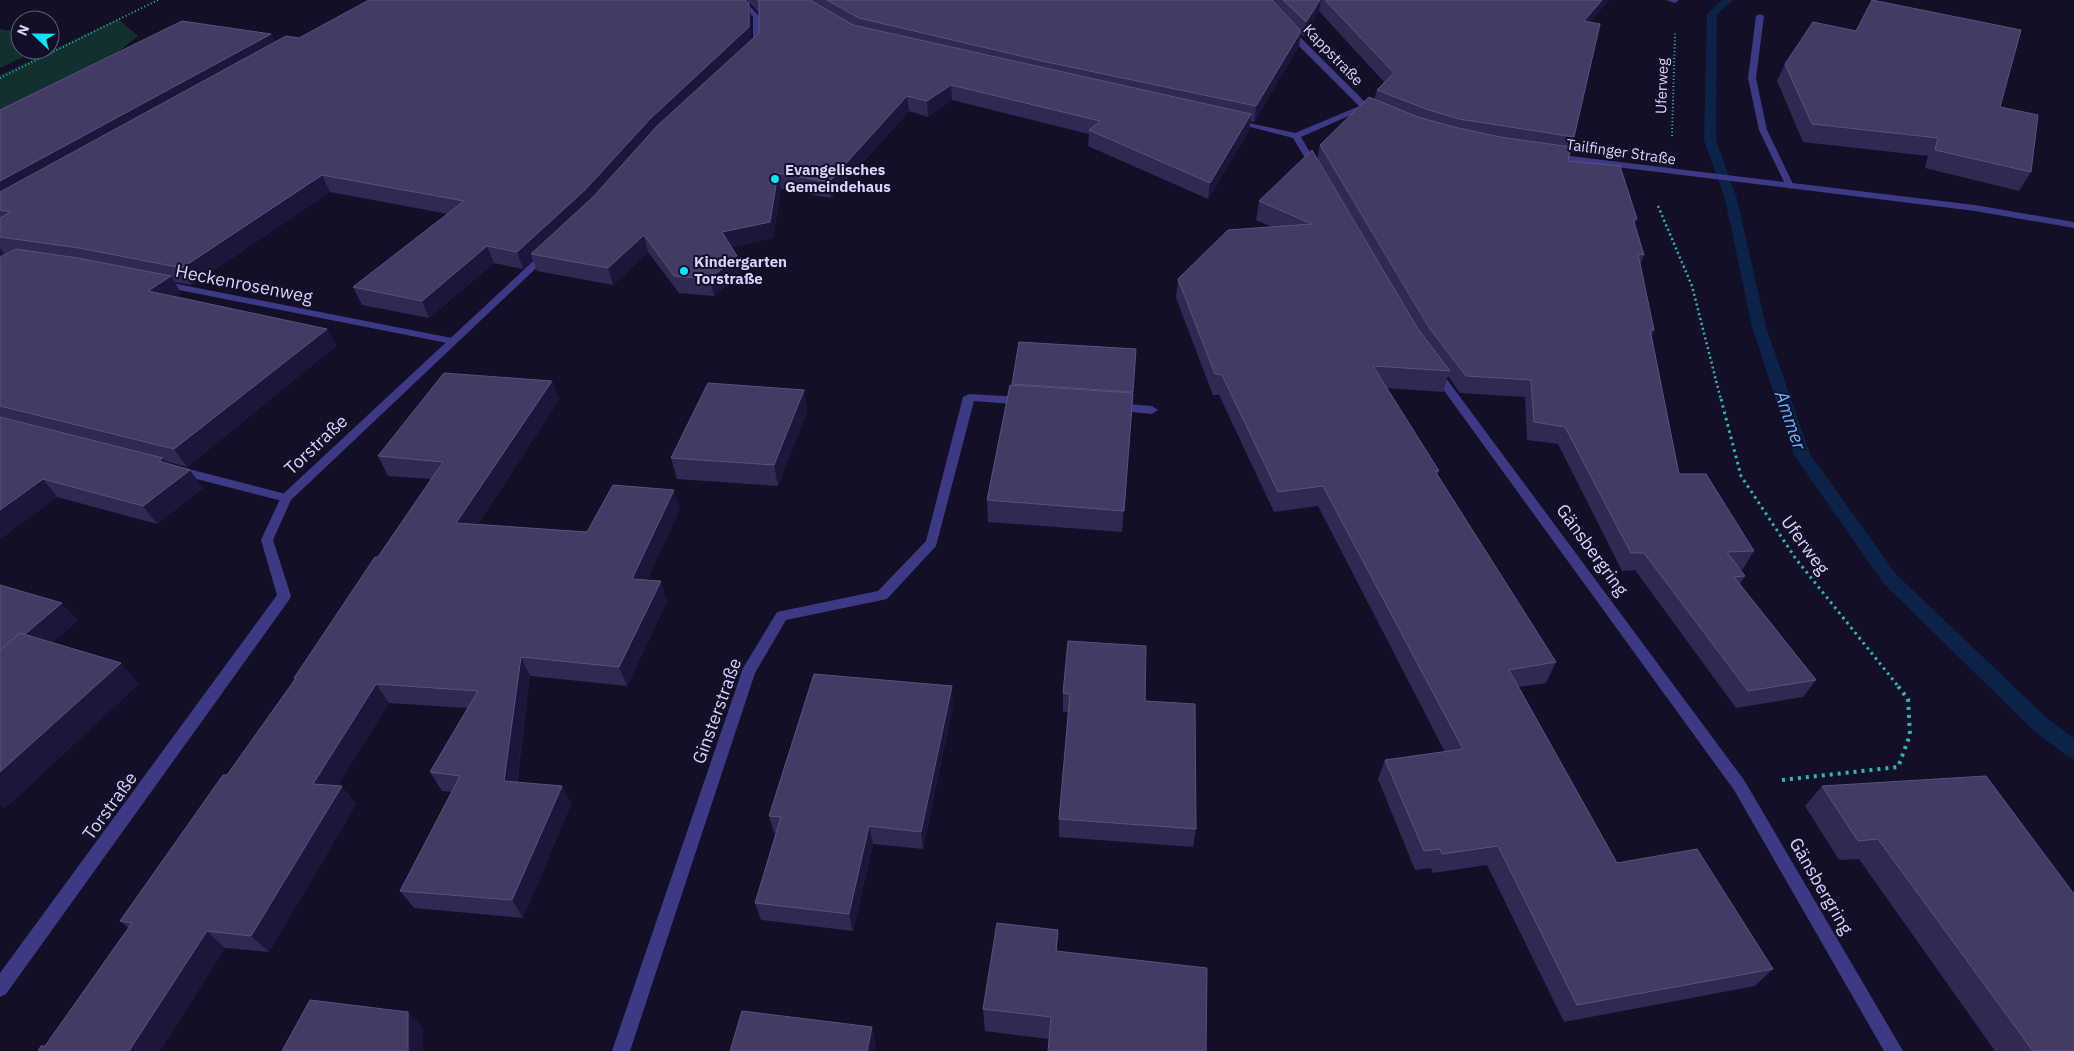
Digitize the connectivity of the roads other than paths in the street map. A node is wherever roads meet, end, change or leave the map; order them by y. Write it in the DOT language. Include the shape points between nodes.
graph roads {
  1 [pos="740,0"];
  2 [pos="1760,16"];
  3 [pos="1285,26"];
  4 [pos="743,57"];
  5 [pos="1364,107"];
  6 [pos="1382,114"];
  7 [pos="1230,121"];
  8 [pos="1296,136"];
  9 [pos="1545,155"];
  10 [pos="1321,178"];
  11 [pos="1790,186"];
  12 [pos="2074,225"];
  13 [pos="558,242"];
  14 [pos="149,282"];
  15 [pos="452,341"];
  16 [pos="1432,366"];
  17 [pos="1036,402"];
  18 [pos="1104,406"];
  19 [pos="1152,410"];
  20 [pos="162,466"];
  21 [pos="286,498"];
  22 [pos="0,988"];
  23 [pos="620,1051"];
  24 [pos="1894,1051"];
  1 -- 4 [label="street" via="756,17 757,44"];
  2 -- 11 [label="street" via="1752,78 1763,130"];
  3 -- 5 [label="street, Kappstraße"];
  5 -- 6 [label="street"];
  5 -- 8 [label="street"];
  7 -- 8 [label="street"];
  8 -- 10 [label="street"];
  9 -- 11 [label="street, Tailfinger Straße"];
  11 -- 12 [label="street, Tailfinger Straße" via="1975,208"];
  13 -- 15 [label="street, Torstraße"];
  14 -- 15 [label="street, Heckenrosenweg"];
  15 -- 21 [label="street, Torstraße"];
  16 -- 24 [label="street, Gänsbergring" via="1740,785"];
  17 -- 23 [label="street, Ginsterstraße" via="969,397 932,543 882,595 782,616 748,672"];
  18 -- 19 [label="street"];
  20 -- 21 [label="street"];
  21 -- 22 [label="street, Torstraße" via="267,540 284,596"];
}
